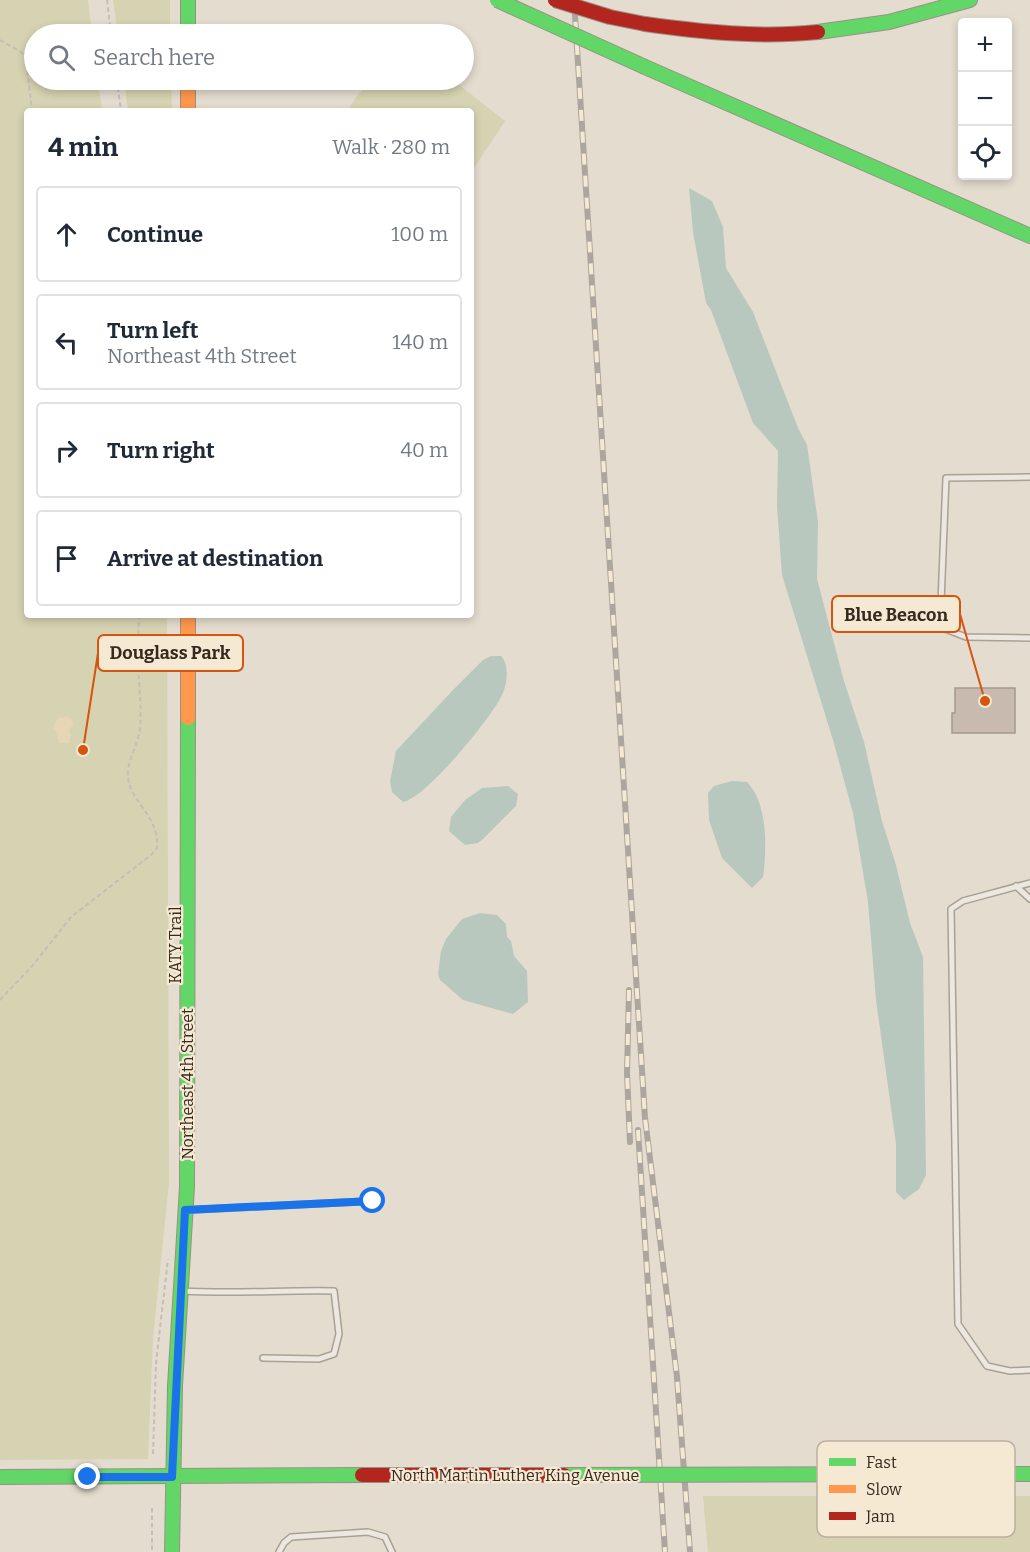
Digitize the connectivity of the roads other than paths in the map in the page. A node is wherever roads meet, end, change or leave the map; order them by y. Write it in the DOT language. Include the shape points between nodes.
graph roads {
  1 [pos="188,0"];
  2 [pos="497,0"];
  3 [pos="555,0"];
  4 [pos="970,0"];
  5 [pos="188,24"];
  6 [pos="188,90"];
  7 [pos="188,108"];
  8 [pos="1030,236"];
  9 [pos="1030,477"];
  10 [pos="188,618"];
  11 [pos="1030,638"];
  12 [pos="1030,883"];
  13 [pos="1016,886"];
  14 [pos="1030,899"];
  15 [pos="373,1201"];
  16 [pos="185,1210"];
  17 [pos="181,1291"];
  18 [pos="263,1358"];
  19 [pos="1030,1370"];
  20 [pos="817,1474"];
  21 [pos="1015,1474"];
  22 [pos="1030,1474"];
  23 [pos="0,1477"];
  24 [pos="172,1477"];
  25 [pos="172,1552"];
  26 [pos="279,1552"];
  27 [pos="392,1552"];
  1 -- 5 [label="main road"];
  2 -- 8 [label="main road, bridge"];
  3 -- 4 [label="main road, bridge" via="645,24 720,34 788,35 892,22"];
  6 -- 7 [label="main road"];
  9 -- 11 [label="lane" via="946,478 940,627 966,637"];
  10 -- 16 [label="main road, Northeast 4th Street"];
  12 -- 13 [label="lane"];
  13 -- 14 [label="lane"];
  13 -- 19 [label="lane" via="963,901 951,909 958,1324 987,1366"];
  15 -- 16 [label="lane"];
  16 -- 17 [label="main road, Northeast 4th Street"];
  17 -- 18 [label="lane" via="334,1291 339,1334 334,1354 320,1359"];
  17 -- 24 [label="main road, Northeast 4th Street"];
  20 -- 24 [label="main road, North Martin Luther King Avenue, bridge"];
  21 -- 22 [label="main road, North Martin Luther King Avenue, bridge"];
  23 -- 24 [label="main road, North Martin Luther King Avenue"];
  24 -- 25 [label="main road, Northeast 4th Street"];
  26 -- 27 [label="lane" via="291,1537 368,1532 385,1537"];
}
